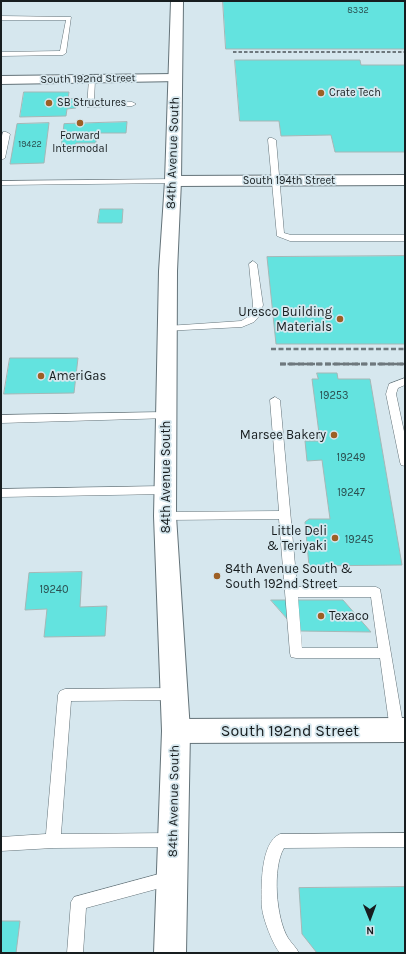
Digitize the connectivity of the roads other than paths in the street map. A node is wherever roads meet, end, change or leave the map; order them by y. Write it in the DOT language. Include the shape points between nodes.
graph roads {
  1 [pos="177,1"];
  2 [pos="1,18"];
  3 [pos="1,54"];
  4 [pos="175,78"];
  5 [pos="92,79"];
  6 [pos="1,80"];
  7 [pos="132,104"];
  8 [pos="6,134"];
  9 [pos="272,140"];
  10 [pos="1,158"];
  11 [pos="173,180"];
  12 [pos="405,180"];
  13 [pos="275,181"];
  14 [pos="1,183"];
  15 [pos="405,238"];
  16 [pos="253,264"];
  17 [pos="167,329"];
  18 [pos="405,381"];
  19 [pos="275,400"];
  20 [pos="166,416"];
  21 [pos="1,419"];
  22 [pos="405,462"];
  23 [pos="165,490"];
  24 [pos="1,493"];
  25 [pos="285,515"];
  26 [pos="165,516"];
  27 [pos="291,592"];
  28 [pos="385,653"];
  29 [pos="174,694"];
  30 [pos="401,730"];
  31 [pos="176,731"];
  32 [pos="173,840"];
  33 [pos="405,840"];
  34 [pos="53,841"];
  35 [pos="1,844"];
  36 [pos="172,878"];
  37 [pos="75,953"];
  38 [pos="170,953"];
  39 [pos="291,953"];
  1 -- 4 [label="main road, 84th Avenue South"];
  2 -- 3 [label="lane" via="69,18 63,53"];
  4 -- 5 [label="main road, South 192nd Street"];
  4 -- 11 [label="main road, 84th Avenue South"];
  5 -- 6 [label="main road, South 192nd Street"];
  5 -- 7 [label="lane" via="90,104"];
  8 -- 10 [label="lane"];
  9 -- 13 [label="lane"];
  11 -- 13 [label="main road, South 194th Street"];
  11 -- 14 [label="lane"];
  11 -- 17 [label="main road, 84th Avenue South"];
  12 -- 13 [label="main road, South 194th Street"];
  13 -- 15 [label="lane" via="280,234 290,238"];
  16 -- 17 [label="lane" via="258,308 250,320 242,324"];
  17 -- 20 [label="main road, 84th Avenue South"];
  18 -- 22 [label="lane" via="393,386 391,394"];
  19 -- 25 [label="lane"];
  20 -- 21 [label="lane"];
  20 -- 23 [label="main road, 84th Avenue South"];
  23 -- 24 [label="lane"];
  23 -- 26 [label="main road, 84th Avenue South"];
  25 -- 26 [label="lane"];
  25 -- 27 [label="lane"];
  26 -- 29 [label="main road, 84th Avenue South"];
  27 -- 28 [label="lane" via="376,592"];
  27 -- 28 [label="lane" via="296,653"];
  28 -- 30 [label="lane"];
  29 -- 31 [label="main road, 84th Avenue South"];
  29 -- 34 [label="lane" via="65,695"];
  30 -- 31 [label="main road, South 192nd Street"];
  31 -- 32 [label="main road, 84th Avenue South"];
  32 -- 34 [label="lane"];
  32 -- 36 [label="main road, 84th Avenue South"];
  33 -- 39 [label="lane" via="280,841 273,852 270,909 282,942"];
  34 -- 35 [label="lane"];
  36 -- 37 [label="lane" via="78,902"];
  36 -- 38 [label="main road, 84th Avenue South"];
}
